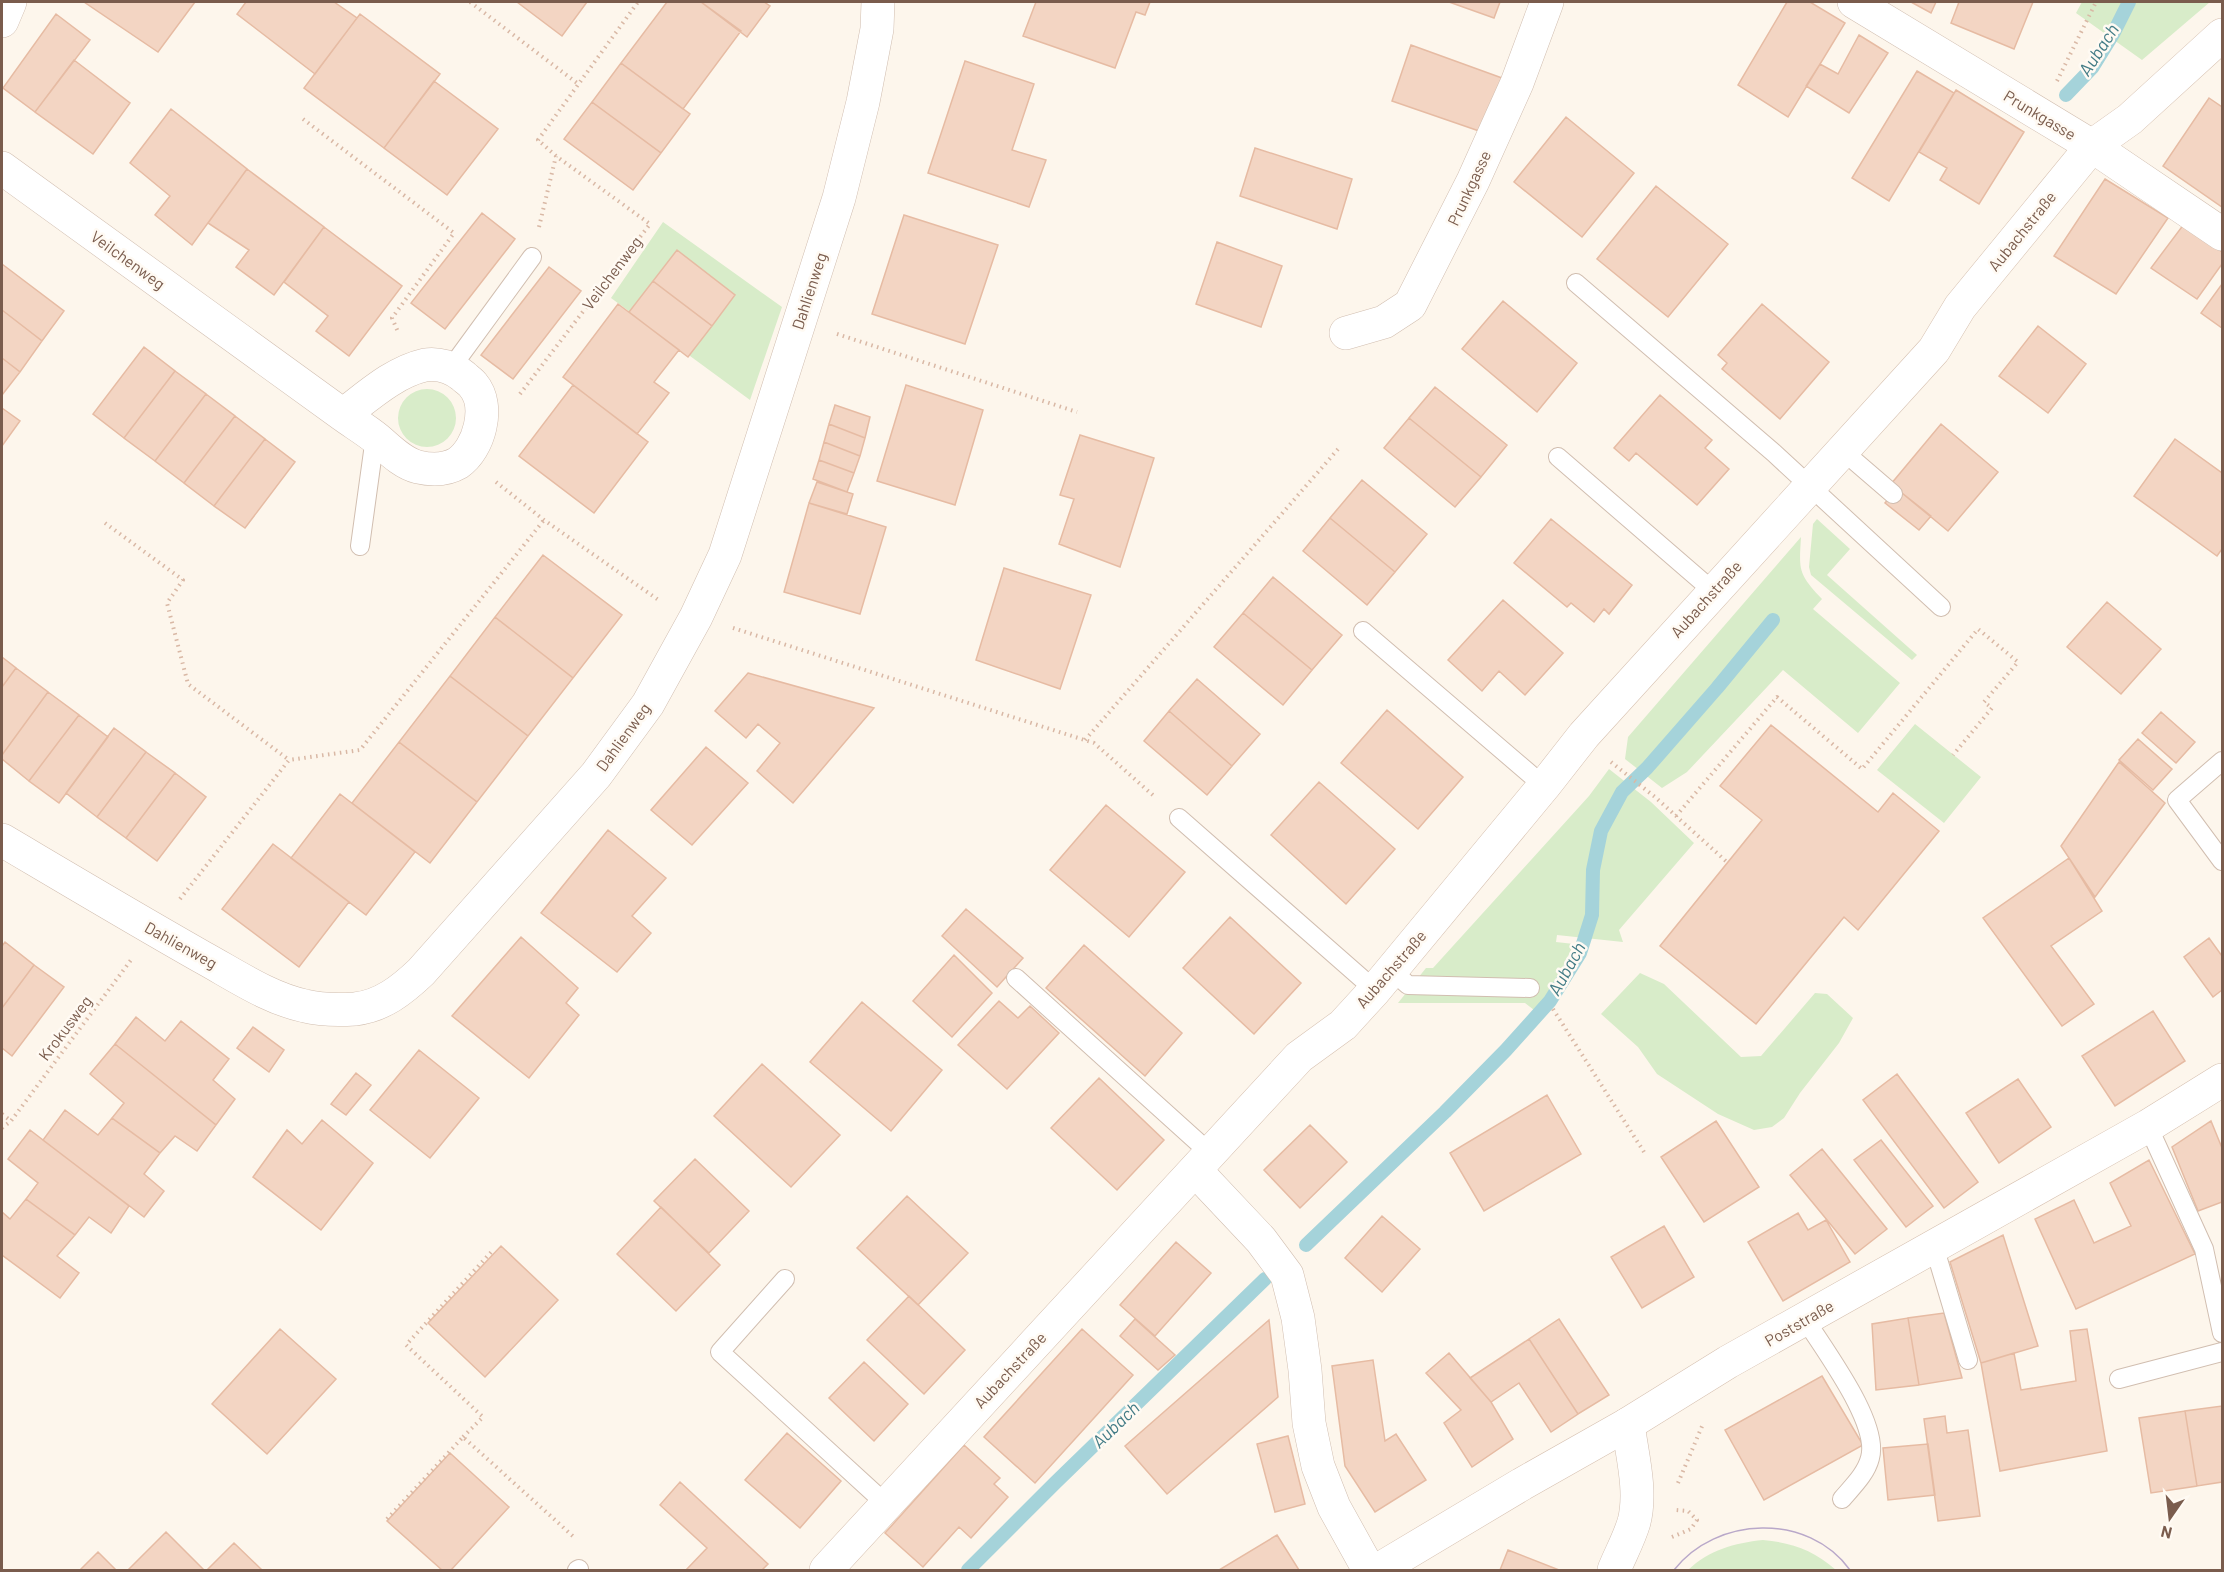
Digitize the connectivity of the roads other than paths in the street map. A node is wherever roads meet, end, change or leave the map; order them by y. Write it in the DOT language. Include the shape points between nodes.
graph roads {
  1 [pos="10,2"];
  2 [pos="878,2"];
  3 [pos="1547,2"];
  4 [pos="1854,2"];
  5 [pos="2,21"];
  6 [pos="2223,34"];
  7 [pos="2092,146"];
  8 [pos="2,168"];
  9 [pos="2223,234"];
  10 [pos="532,257"];
  11 [pos="1576,283"];
  12 [pos="1346,333"];
  13 [pos="451,368"];
  14 [pos="343,415"];
  15 [pos="375,438"];
  16 [pos="1843,451"];
  17 [pos="1558,457"];
  18 [pos="1809,486"];
  19 [pos="1893,494"];
  20 [pos="360,546"];
  21 [pos="1713,591"];
  22 [pos="1941,607"];
  23 [pos="1363,631"];
  24 [pos="2223,761"];
  25 [pos="1544,786"];
  26 [pos="1179,818"];
  27 [pos="2,840"];
  28 [pos="2223,861"];
  29 [pos="1016,978"];
  30 [pos="1383,980"];
  31 [pos="1530,988"];
  32 [pos="2223,1080"];
  33 [pos="2148,1126"];
  34 [pos="1204,1162"];
  35 [pos="1934,1246"];
  36 [pos="785,1279"];
  37 [pos="1805,1319"];
  38 [pos="2223,1333"];
  39 [pos="2223,1352"];
  40 [pos="1968,1360"];
  41 [pos="2119,1379"];
  42 [pos="1628,1424"];
  43 [pos="1842,1499"];
  44 [pos="886,1504"];
  45 [pos="826,1570"];
  46 [pos="1369,1570"];
  47 [pos="1378,1570"];
  48 [pos="1614,1570"];
  1 -- 5 [label="street"];
  2 -- 27 [label="street, Dahlienweg" via="877,29 863,102 839,198 724,555 696,617 648,704 596,775 421,972 382,1002 357,1009 305,1006 260,989"];
  3 -- 12 [label="street, Prunkgasse" via="1478,171 1410,305 1384,322"];
  4 -- 7 [label="street, Prunkgasse"];
  6 -- 7 [label="street, Aubachstraße" via="2130,119"];
  7 -- 9 [label="street, Prunkgasse"];
  7 -- 16 [label="street, Aubachstraße" via="1960,307 1934,350"];
  8 -- 14 [label="street, Veilchenweg"];
  10 -- 13 [label="lane"];
  11 -- 18 [label="lane"];
  13 -- 14 [label="street" via="425,365 398,375"];
  13 -- 15 [label="street, Veilchenweg" via="474,385 481,404 480,429 467,455 451,467 433,469 406,462"];
  14 -- 15 [label="street, Veilchenweg"];
  15 -- 20 [label="lane"];
  16 -- 18 [label="street, Aubachstraße"];
  16 -- 19 [label="lane"];
  17 -- 21 [label="lane"];
  18 -- 21 [label="street, Aubachstraße"];
  18 -- 22 [label="lane"];
  21 -- 25 [label="street, Aubachstraße" via="1584,735"];
  23 -- 25 [label="lane"];
  24 -- 28 [label="lane" via="2177,800"];
  25 -- 30 [label="street, Aubachstraße"];
  26 -- 30 [label="lane"];
  29 -- 34 [label="lane"];
  30 -- 31 [label="lane" via="1408,985"];
  30 -- 34 [label="street, Aubachstraße" via="1343,1025 1299,1057"];
  32 -- 33 [label="street, Poststraße"];
  33 -- 35 [label="street, Poststraße"];
  33 -- 38 [label="lane" via="2204,1249"];
  34 -- 44 [label="street, Aubachstraße"];
  34 -- 46 [label="street" via="1287,1275 1298,1318 1309,1423 1318,1466 1334,1507"];
  35 -- 37 [label="street, Poststraße"];
  35 -- 40 [label="lane"];
  36 -- 44 [label="lane" via="720,1352"];
  37 -- 42 [label="street, Poststraße"];
  37 -- 43 [label="lane" via="1859,1405 1871,1436 1871,1456 1865,1472"];
  39 -- 41 [label="lane"];
  42 -- 47 [label="street, Poststraße"];
  42 -- 48 [label="street" via="1635,1471 1635,1512"];
  44 -- 45 [label="street, Aubachstraße"];
}
